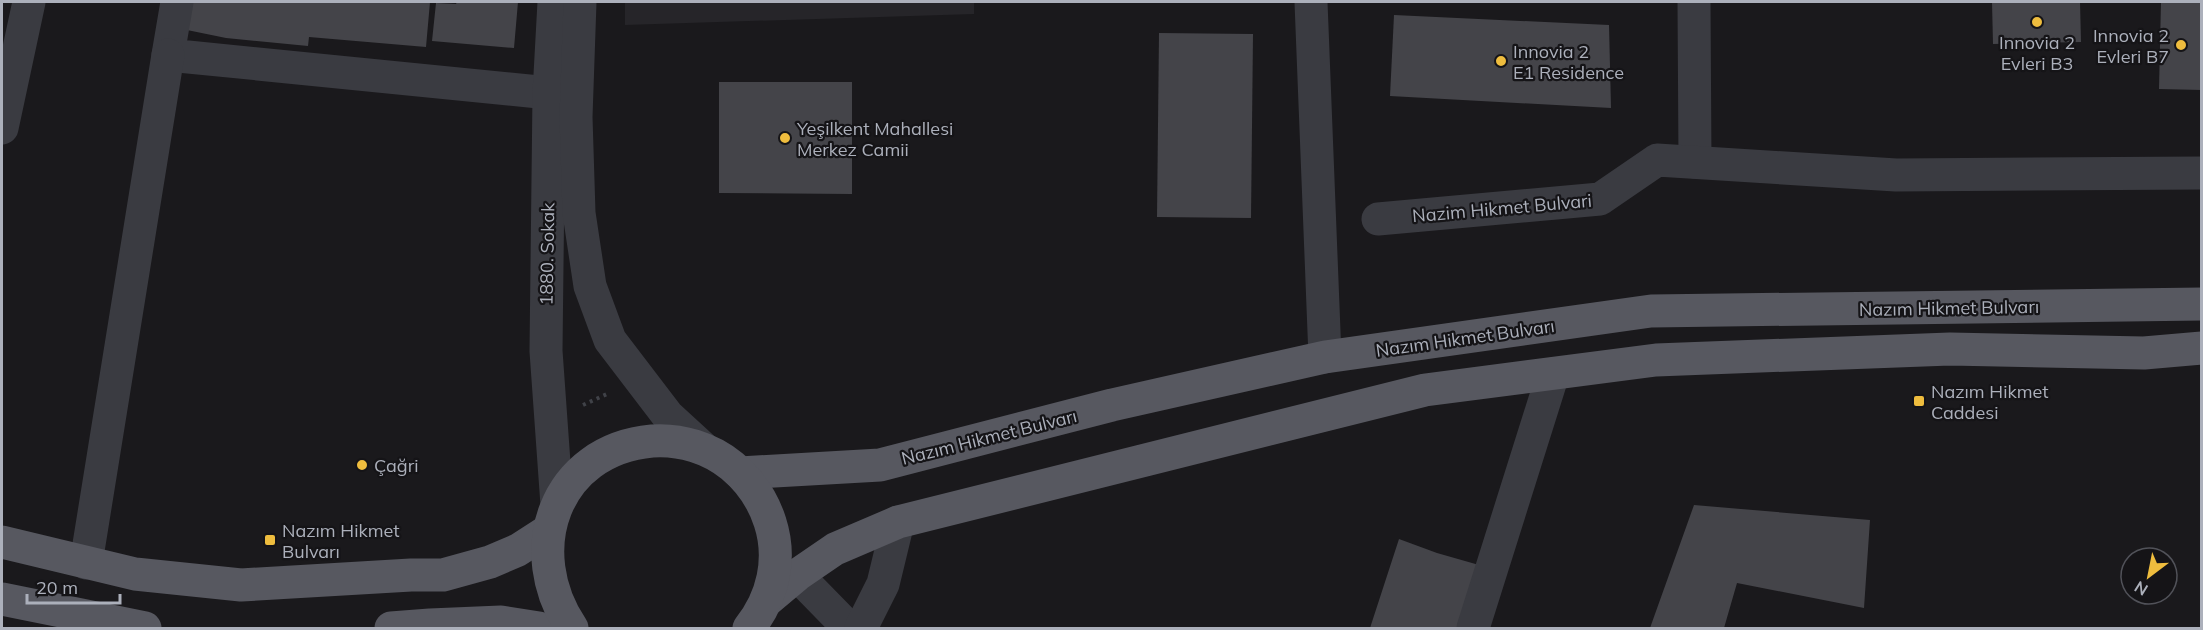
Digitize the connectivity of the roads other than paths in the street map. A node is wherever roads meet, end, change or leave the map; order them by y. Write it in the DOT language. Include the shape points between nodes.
graph roads {
  1 [pos="29,2"];
  2 [pos="177,2"];
  3 [pos="554,2"];
  4 [pos="580,2"];
  5 [pos="1311,2"];
  6 [pos="1694,2"];
  7 [pos="10,50"];
  8 [pos="168,55"];
  9 [pos="549,93"];
  10 [pos="2,128"];
  11 [pos="1695,162"];
  12 [pos="2202,173"];
  13 [pos="1378,219"];
  14 [pos="2202,304"];
  15 [pos="2202,348"];
  16 [pos="1325,357"];
  17 [pos="1553,374"];
  18 [pos="704,449"];
  19 [pos="740,473"];
  20 [pos="553,518"];
  21 [pos="898,522"];
  22 [pos="2,542"];
  23 [pos="86,563"];
  24 [pos="797,575"];
  25 [pos="2,599"];
  26 [pos="766,601"];
  27 [pos="145,628"];
  28 [pos="391,628"];
  29 [pos="539,628"];
  30 [pos="572,628"];
  31 [pos="749,628"];
  32 [pos="841,628"];
  33 [pos="861,628"];
  34 [pos="1473,628"];
  1 -- 7 [label="street"];
  2 -- 8 [label="street"];
  3 -- 9 [label="street, 1880. Sokak"];
  4 -- 18 [label="street, 1880. Sokak" via="576,117 579,201 590,286 610,340 668,416"];
  5 -- 16 [label="street"];
  6 -- 11 [label="street"];
  7 -- 10 [label="street"];
  8 -- 9 [label="street"];
  8 -- 23 [label="street"];
  9 -- 20 [label="street, 1880. Sokak" via="546,351"];
  11 -- 12 [label="street, Nazim Hikmet Bulvari" via="1896,175"];
  11 -- 13 [label="street, Nazim Hikmet Bulvari" via="1657,160 1600,199"];
  14 -- 16 [label="main road, Nazım Hikmet Bulvarı" via="1651,311"];
  15 -- 17 [label="main road" via="2144,354 1926,350 1656,360"];
  16 -- 19 [label="main road, Nazım Hikmet Bulvarı" via="1112,405 880,465"];
  17 -- 21 [label="main road" via="1425,390"];
  17 -- 34 [label="street"];
  18 -- 19 [label="main road"];
  18 -- 20 [label="main road" via="662,440 620,448 582,471 568,487"];
  19 -- 26 [label="main road" via="761,500 773,533 776,555"];
  20 -- 23 [label="main road" via="518,550 443,575 241,585 135,574"];
  20 -- 30 [label="main road" via="546,551 548,572 553,594"];
  21 -- 24 [label="main road" via="835,549"];
  21 -- 33 [label="street" via="883,584"];
  22 -- 23 [label="main road"];
  24 -- 26 [label="main road"];
  24 -- 32 [label="street" via="841,620"];
  25 -- 27 [label="main road"];
  26 -- 31 [label="main road"];
  28 -- 29 [label="main road" via="501,622"];
}
